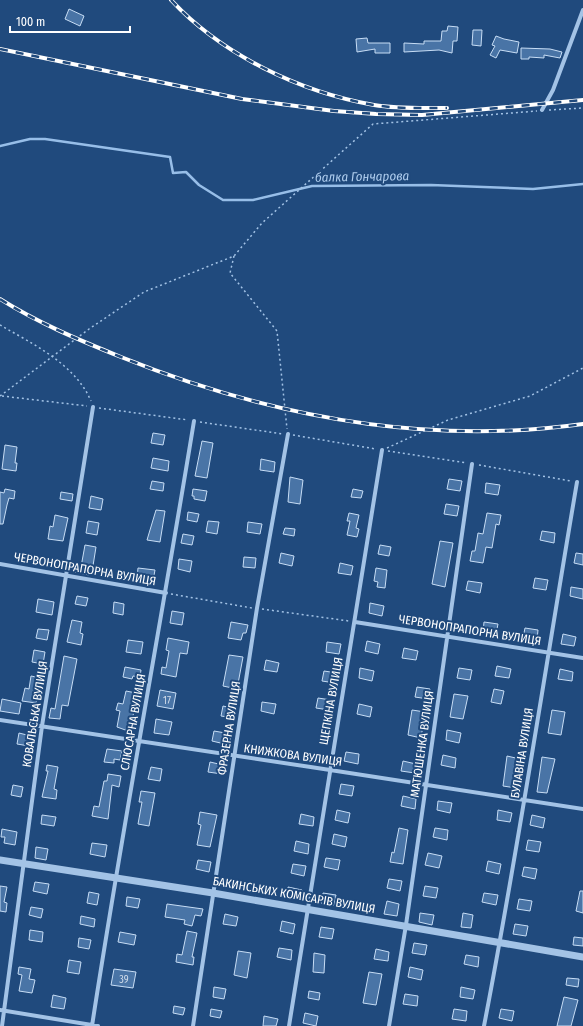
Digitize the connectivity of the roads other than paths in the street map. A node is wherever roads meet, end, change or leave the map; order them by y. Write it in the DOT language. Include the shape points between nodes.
graph roads {
  1 [pos="583,10"];
  2 [pos="542,110"];
  3 [pos="93,407"];
  4 [pos="194,421"];
  5 [pos="288,434"];
  6 [pos="382,450"];
  7 [pos="472,464"];
  8 [pos="577,482"];
  9 [pos="0,564"];
  10 [pos="67,575"];
  11 [pos="166,593"];
  12 [pos="355,622"];
  13 [pos="448,637"];
  14 [pos="548,653"];
  15 [pos="583,658"];
  16 [pos="0,720"];
  17 [pos="42,726"];
  18 [pos="140,740"];
  19 [pos="235,757"];
  20 [pos="329,771"];
  21 [pos="426,786"];
  22 [pos="526,800"];
  23 [pos="583,809"];
  24 [pos="0,860"];
  25 [pos="24,863"];
  26 [pos="115,877"];
  27 [pos="213,893"];
  28 [pos="309,909"];
  29 [pos="406,925"];
  30 [pos="500,942"];
  31 [pos="583,957"];
  32 [pos="2,1010"];
  33 [pos="2,1026"];
  34 [pos="92,1026"];
  35 [pos="98,1026"];
  36 [pos="193,1026"];
  37 [pos="289,1026"];
  38 [pos="389,1026"];
  39 [pos="484,1026"];
  1 -- 2 [label="street" via="554,90"];
  3 -- 10 [label="street, КОВАЛЬСЬКА ВУЛИЦЯ"];
  4 -- 11 [label="street, СЛЮСАРНА ВУЛИЦЯ"];
  5 -- 19 [label="street, ФРАЗЕРНА ВУЛИЦЯ" via="256,608"];
  6 -- 12 [label="street, ЩЕПКІНА ВУЛИЦЯ"];
  7 -- 13 [label="street, МАТЮШЕНКА ВУЛИЦЯ"];
  8 -- 14 [label="street, БУЛАВІНА ВУЛИЦЯ"];
  9 -- 10 [label="street, ЧЕРВОНОПРАПОРНА ВУЛИЦЯ"];
  10 -- 11 [label="street, ЧЕРВОНОПРАПОРНА ВУЛИЦЯ"];
  10 -- 17 [label="street, КОВАЛЬСЬКА ВУЛИЦЯ"];
  11 -- 18 [label="street, СЛЮСАРНА ВУЛИЦЯ"];
  12 -- 13 [label="street, ЧЕРВОНОПРАПОРНА ВУЛИЦЯ"];
  12 -- 20 [label="street, ЩЕПКІНА ВУЛИЦЯ"];
  13 -- 14 [label="street, ЧЕРВОНОПРАПОРНА ВУЛИЦЯ"];
  13 -- 21 [label="street, МАТЮШЕНКА ВУЛИЦЯ"];
  14 -- 15 [label="street, ЧЕРВОНОПРАПОРНА ВУЛИЦЯ"];
  14 -- 22 [label="street, БУЛАВІНА ВУЛИЦЯ"];
  16 -- 17 [label="street, КНИЖКОВА ВУЛИЦЯ"];
  17 -- 18 [label="street, КНИЖКОВА ВУЛИЦЯ"];
  17 -- 25 [label="street, КОВАЛЬСЬКА ВУЛИЦЯ"];
  18 -- 19 [label="street, КНИЖКОВА ВУЛИЦЯ"];
  18 -- 26 [label="street, СЛЮСАРНА ВУЛИЦЯ"];
  19 -- 20 [label="street, КНИЖКОВА ВУЛИЦЯ"];
  19 -- 27 [label="street, ФРАЗЕРНА ВУЛИЦЯ"];
  20 -- 21 [label="street, КНИЖКОВА ВУЛИЦЯ"];
  20 -- 28 [label="street, ЩЕПКІНА ВУЛИЦЯ"];
  21 -- 22 [label="street, КНИЖКОВА ВУЛИЦЯ"];
  21 -- 29 [label="street, МАТЮШЕНКА ВУЛИЦЯ"];
  22 -- 23 [label="street, КНИЖКОВА ВУЛИЦЯ"];
  22 -- 30 [label="street, БУЛАВІНА ВУЛИЦЯ"];
  24 -- 25 [label="street, БАКИНСЬКИХ КОМІСАРІВ ВУЛИЦЯ"];
  25 -- 26 [label="street, БАКИНСЬКИХ КОМІСАРІВ ВУЛИЦЯ"];
  25 -- 32 [label="street, КОВАЛЬСЬКА ВУЛИЦЯ"];
  26 -- 27 [label="street, БАКИНСЬКИХ КОМІСАРІВ ВУЛИЦЯ"];
  26 -- 34 [label="street, СЛЮСАРНА ВУЛИЦЯ"];
  27 -- 28 [label="street, БАКИНСЬКИХ КОМІСАРІВ ВУЛИЦЯ"];
  27 -- 36 [label="street, ФРАЗЕРНА ВУЛИЦЯ"];
  28 -- 29 [label="street, БАКИНСЬКИХ КОМІСАРІВ ВУЛИЦЯ"];
  28 -- 37 [label="street, ЩЕПКІНА ВУЛИЦЯ"];
  29 -- 30 [label="street, БАКИНСЬКИХ КОМІСАРІВ ВУЛИЦЯ"];
  29 -- 38 [label="street, МАТЮШЕНКА ВУЛИЦЯ"];
  30 -- 31 [label="street, БАКИНСЬКИХ КОМІСАРІВ ВУЛИЦЯ"];
  30 -- 39 [label="street, БУЛАВІНА ВУЛИЦЯ"];
  32 -- 33 [label="street, КОВАЛЬСЬКА ВУЛИЦЯ"];
  32 -- 34 [label="street"];
  34 -- 35 [label="street"];
}
